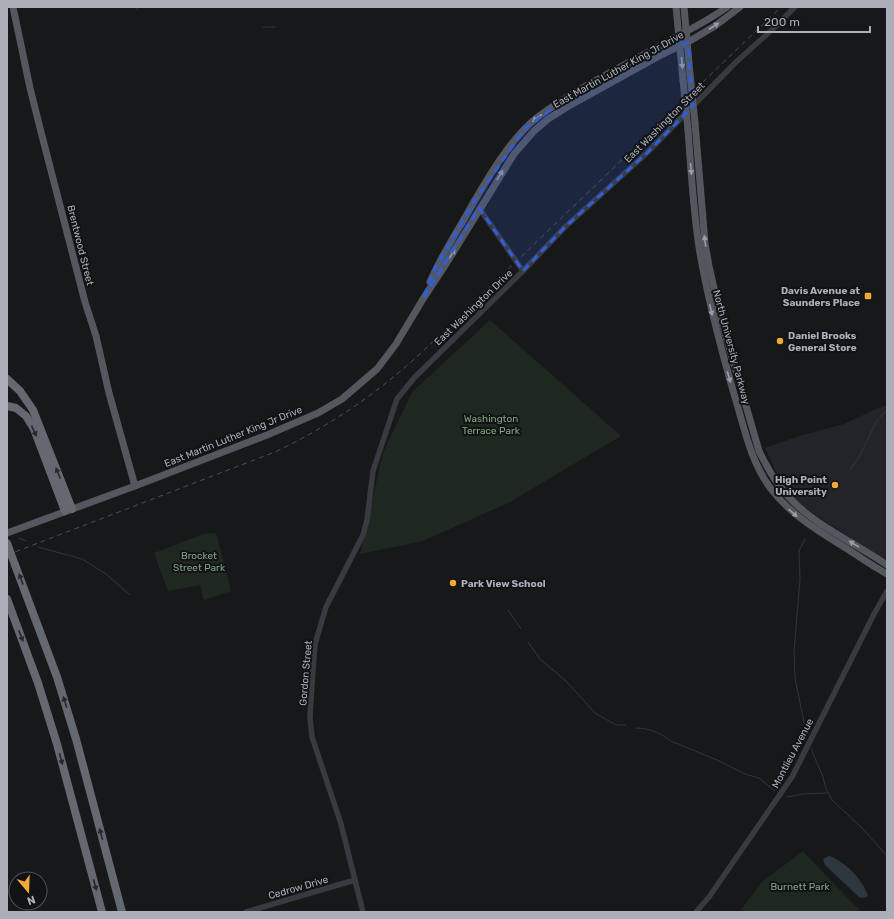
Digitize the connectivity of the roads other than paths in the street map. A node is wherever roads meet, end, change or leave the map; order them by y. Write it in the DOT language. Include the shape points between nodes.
graph roads {
  1 [pos="14,7"];
  2 [pos="676,7"];
  3 [pos="684,7"];
  4 [pos="727,7"];
  5 [pos="740,7"];
  6 [pos="795,7"];
  7 [pos="687,32"];
  8 [pos="679,36"];
  9 [pos="688,42"];
  10 [pos="680,46"];
  11 [pos="479,208"];
  12 [pos="545,248"];
  13 [pos="523,271"];
  14 [pos="423,299"];
  15 [pos="7,378"];
  16 [pos="414,378"];
  17 [pos="7,406"];
  18 [pos="135,486"];
  19 [pos="69,510"];
  20 [pos="7,533"];
  21 [pos="7,543"];
  22 [pos="887,565"];
  23 [pos="887,574"];
  24 [pos="887,591"];
  25 [pos="7,599"];
  26 [pos="355,880"];
  27 [pos="102,912"];
  28 [pos="122,912"];
  29 [pos="246,912"];
  30 [pos="363,912"];
  31 [pos="696,912"];
  1 -- 18 [label="main road, Brentwood Street" via="41,132"];
  2 -- 8 [label="main road, North University Parkway"];
  3 -- 7 [label="main road, North University Parkway"];
  4 -- 7 [label="main road, East Martin Luther King Jr Drive"];
  9 -- 5 [label="main road, East Martin Luther King Jr Drive, one-way"];
  6 -- 12 [label="street, East Washington Street" via="735,63 647,153"];
  7 -- 8 [label="main road, East Martin Luther King Jr Drive"];
  7 -- 9 [label="main road, North University Parkway"];
  8 -- 10 [label="main road, North University Parkway"];
  8 -- 14 [label="main road, East Martin Luther King Jr Drive, one-way" via="567,98 538,116 525,128 504,154 473,203 436,266"];
  9 -- 10 [label="main road, East Martin Luther King Jr Drive"];
  22 -- 9 [label="main road, North University Parkway, one-way, bridge" via="801,509 779,486 759,451 721,319 705,243"];
  11 -- 10 [label="main road, East Martin Luther King Jr Drive, one-way" via="514,154 548,119"];
  10 -- 23 [label="main road, North University Parkway, one-way, bridge" via="702,268 720,346 749,446 763,477 787,507 823,534"];
  11 -- 13 [label="street"];
  14 -- 11 [label="main road, East Martin Luther King Jr Drive, one-way"];
  12 -- 13 [label="street, East Washington Drive"];
  13 -- 16 [label="street, East Washington Drive"];
  14 -- 18 [label="main road, East Martin Luther King Jr Drive" via="389,354 342,399 267,435"];
  19 -- 15 [label="highway, one-way" via="33,410"];
  16 -- 26 [label="street, Gordon Street" via="400,394 394,406 371,478 363,535 328,602 315,644 311,699 314,746 341,824"];
  17 -- 19 [label="highway, one-way" via="16,408 26,416 34,429"];
  18 -- 19 [label="main road, East Martin Luther King Jr Drive"];
  19 -- 20 [label="main road, East Martin Luther King Jr Drive"];
  28 -- 21 [label="highway, one-way, bridge" via="57,676"];
  24 -- 31 [label="street, Montlieu Avenue" via="792,777"];
  25 -- 27 [label="highway, one-way" via="57,744"];
  26 -- 29 [label="street, Cedrow Drive"];
  26 -- 30 [label="street, Gordon Street"];
}
